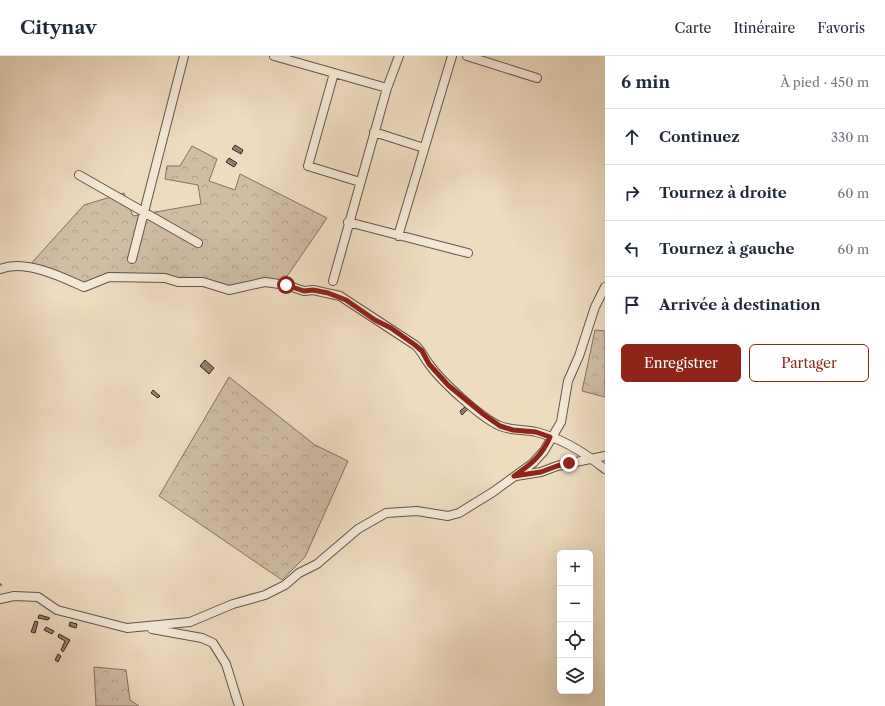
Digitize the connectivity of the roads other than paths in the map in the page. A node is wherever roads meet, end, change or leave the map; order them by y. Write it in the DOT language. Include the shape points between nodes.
graph roads {
  1 [pos="184,56"];
  2 [pos="274,56"];
  3 [pos="398,56"];
  4 [pos="452,56"];
  5 [pos="467,56"];
  6 [pos="334,73"];
  7 [pos="537,78"];
  8 [pos="387,88"];
  9 [pos="374,132"];
  10 [pos="424,148"];
  11 [pos="79,175"];
  12 [pos="360,182"];
  13 [pos="144,212"];
  14 [pos="348,222"];
  15 [pos="398,236"];
  16 [pos="198,243"];
  17 [pos="468,252"];
  18 [pos="132,259"];
  19 [pos="0,269"];
  20 [pos="333,281"];
  21 [pos="605,287"];
  22 [pos="550,437"];
  23 [pos="605,456"];
  24 [pos="591,458"];
  25 [pos="605,469"];
  26 [pos="514,476"];
  27 [pos="0,599"];
  28 [pos="143,627"];
  29 [pos="238,706"];
  1 -- 13 [label="street"];
  2 -- 6 [label="street"];
  3 -- 8 [label="street"];
  4 -- 10 [label="street"];
  5 -- 7 [label="street"];
  6 -- 8 [label="street"];
  6 -- 12 [label="street" via="308,166"];
  8 -- 9 [label="street"];
  9 -- 10 [label="street"];
  9 -- 12 [label="street"];
  10 -- 15 [label="street"];
  11 -- 13 [label="street"];
  12 -- 14 [label="street"];
  13 -- 16 [label="street"];
  13 -- 18 [label="street"];
  14 -- 15 [label="street"];
  14 -- 20 [label="street"];
  15 -- 17 [label="street"];
  19 -- 22 [label="street" via="21,266 47,272 84,288 109,277 165,278 178,282 204,282 229,290 265,282 340,296 415,345 448,385 500,426"];
  21 -- 22 [label="street" via="568,381 560,422"];
  22 -- 24 [label="street"];
  22 -- 26 [label="street" via="544,451 533,463"];
  23 -- 24 [label="street"];
  24 -- 25 [label="street"];
  24 -- 26 [label="street" via="541,472"];
  26 -- 28 [label="street" via="459,513 448,516 417,511 386,513 358,529 317,564 265,595 233,604 190,622"];
  27 -- 28 [label="street" via="14,596 38,597 57,610 127,628"];
  28 -- 29 [label="street" via="202,638 213,643 226,664"];
}
